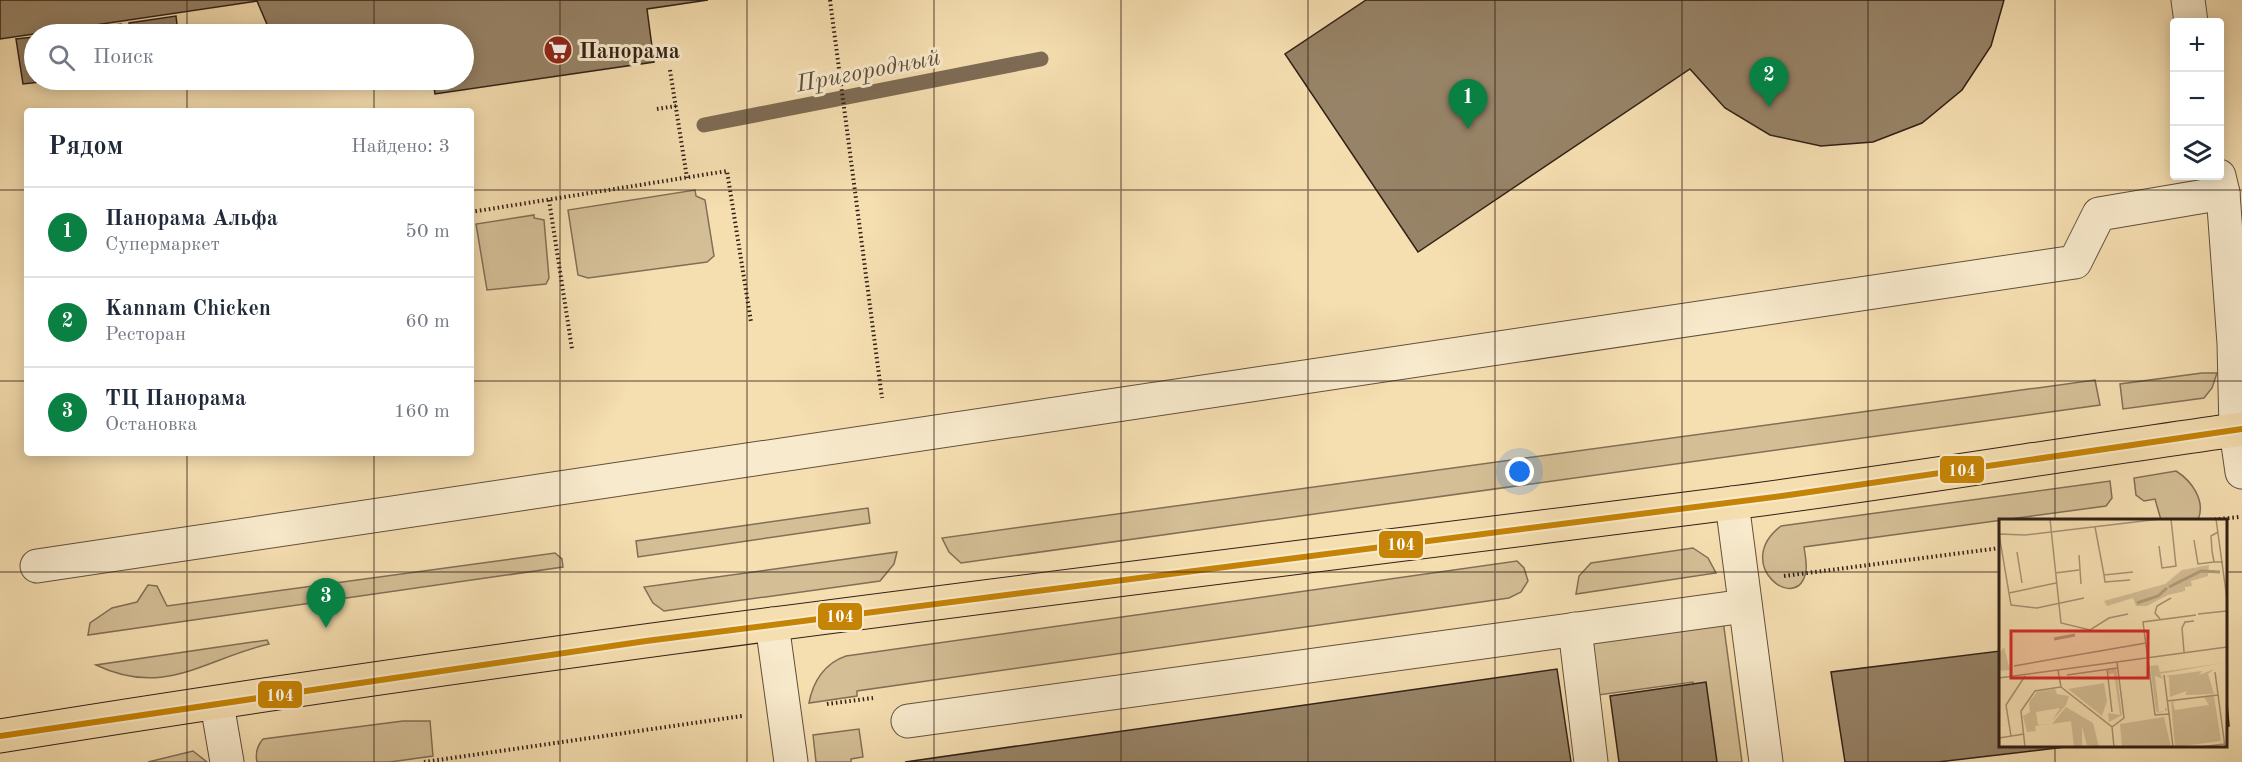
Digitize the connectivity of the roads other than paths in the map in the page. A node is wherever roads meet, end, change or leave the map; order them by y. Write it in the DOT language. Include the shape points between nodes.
graph roads {
  1 [pos="2188,0"];
  2 [pos="2190,18"];
  3 [pos="2221,184"];
  4 [pos="2239,429"];
  5 [pos="2242,472"];
  6 [pos="1732,503"];
  7 [pos="37,566"];
  8 [pos="1744,593"];
  9 [pos="772,624"];
  10 [pos="1575,629"];
  11 [pos="217,704"];
  12 [pos="908,721"];
  13 [pos="0,736"];
  14 [pos="227,762"];
  15 [pos="791,762"];
  16 [pos="1591,762"];
  17 [pos="1766,762"];
  1 -- 2 [label="lane"];
  3 -- 4 [label="lane"];
  3 -- 7 [label="lane" via="2099,214 2075,262"];
  4 -- 5 [label="lane"];
  4 -- 6 [label="main road"];
  6 -- 8 [label="lane"];
  6 -- 9 [label="main road"];
  8 -- 10 [label="lane"];
  8 -- 17 [label="lane"];
  9 -- 11 [label="main road"];
  9 -- 15 [label="lane"];
  10 -- 12 [label="lane"];
  10 -- 16 [label="lane"];
  11 -- 13 [label="main road"];
  11 -- 14 [label="lane"];
}
